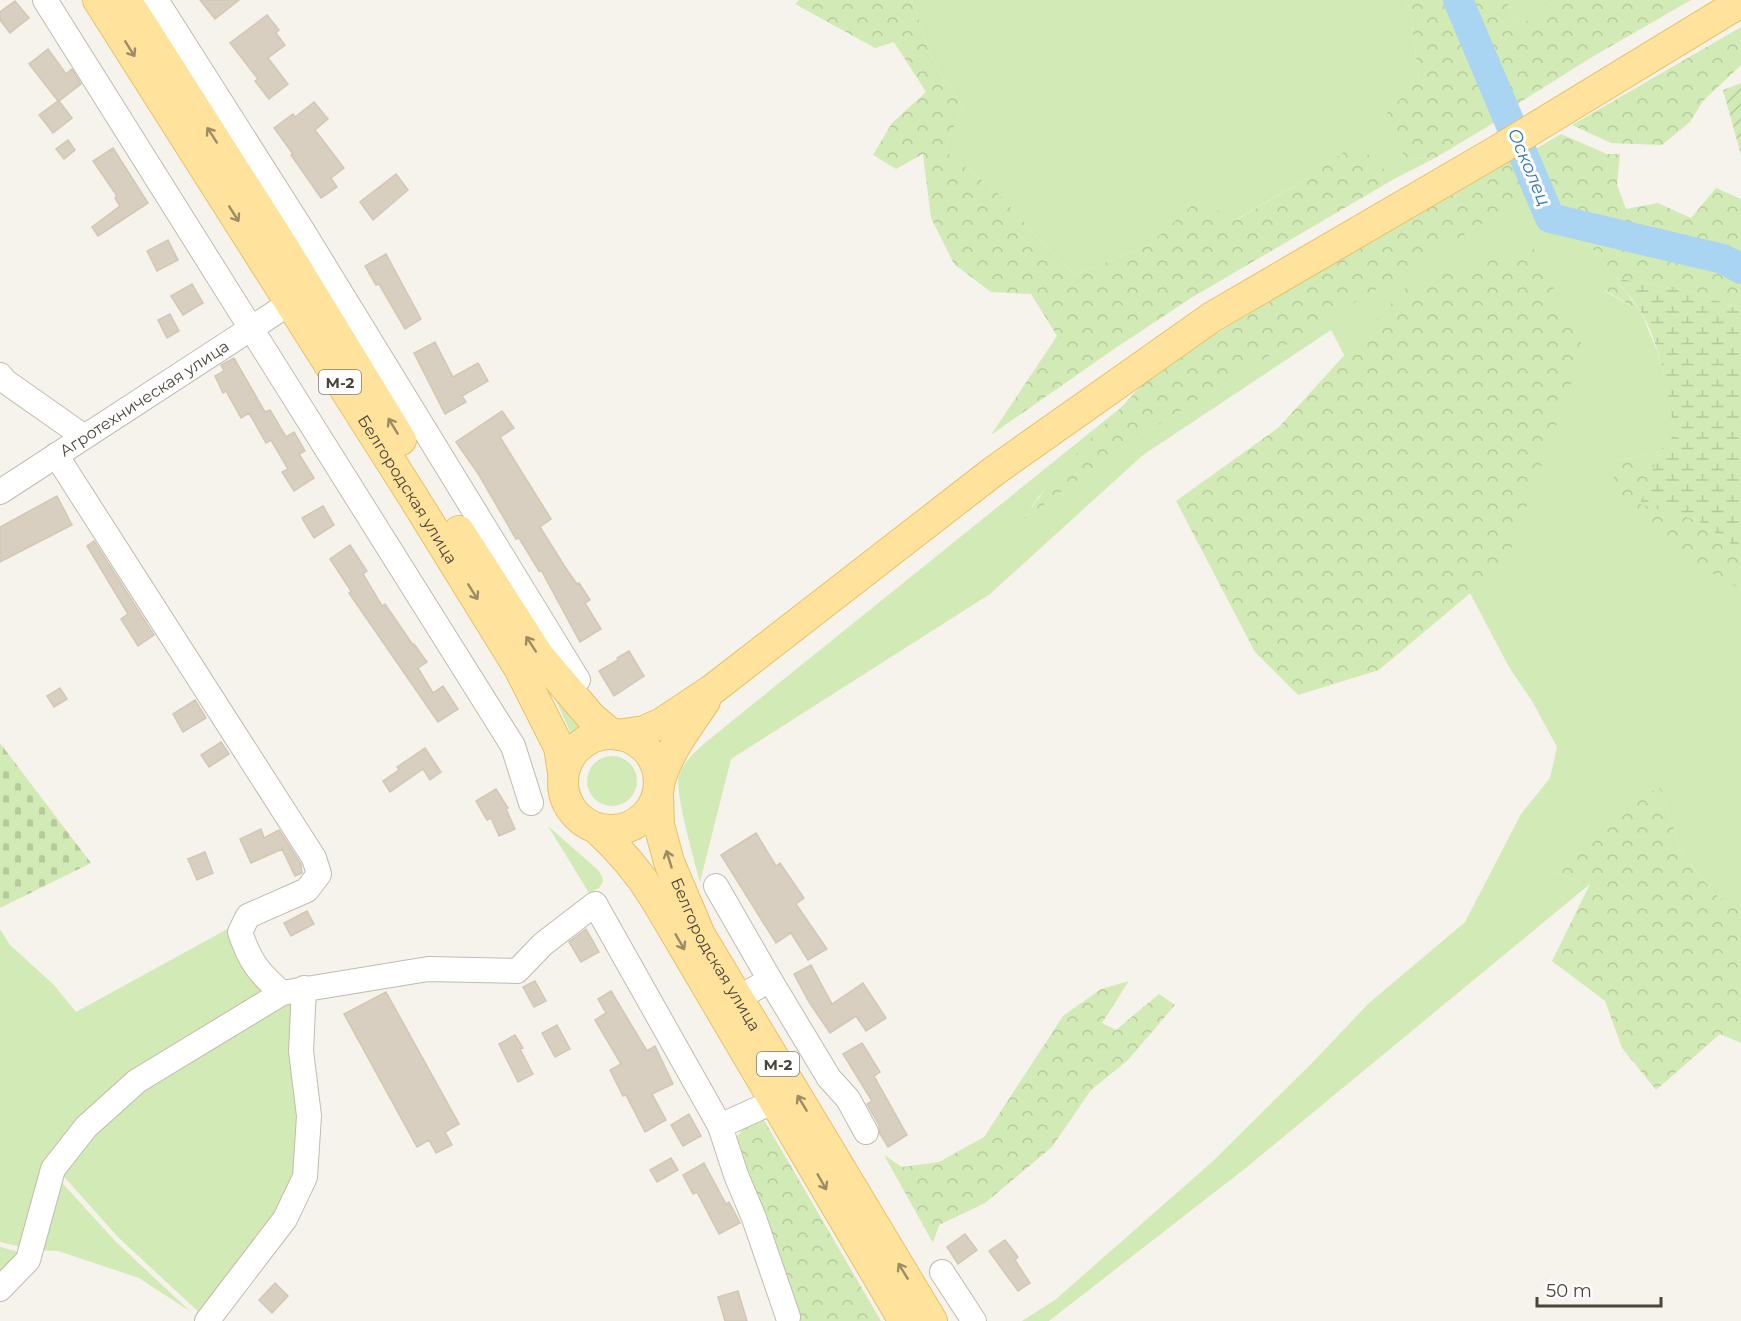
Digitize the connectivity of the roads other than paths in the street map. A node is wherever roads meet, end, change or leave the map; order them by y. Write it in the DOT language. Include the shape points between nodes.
graph roads {
  1 [pos="45,0"];
  2 [pos="98,0"];
  3 [pos="126,0"];
  4 [pos="156,0"];
  5 [pos="1741,2"];
  6 [pos="294,241"];
  7 [pos="290,303"];
  8 [pos="252,327"];
  9 [pos="0,375"];
  10 [pos="83,436"];
  11 [pos="56,455"];
  12 [pos="0,492"];
  13 [pos="578,680"];
  14 [pos="713,689"];
  15 [pos="614,735"];
  16 [pos="564,773"];
  17 [pos="659,790"];
  18 [pos="531,803"];
  19 [pos="596,828"];
  20 [pos="716,886"];
  21 [pos="770,980"];
  22 [pos="293,990"];
  23 [pos="738,998"];
  24 [pos="775,1101"];
  25 [pos="720,1126"];
  26 [pos="866,1132"];
  27 [pos="942,1272"];
  28 [pos="0,1289"];
  29 [pos="788,1317"];
  30 [pos="207,1321"];
  31 [pos="904,1321"];
  32 [pos="932,1321"];
  33 [pos="974,1321"];
  1 -- 8 [label="street"];
  2 -- 7 [label="main road, Белгородская улица / М-2, one-way"];
  6 -- 3 [label="main road, Белгородская улица / М-2, one-way"];
  4 -- 6 [label="street"];
  5 -- 14 [label="main road" via="1495,152 1212,317 994,471"];
  6 -- 13 [label="street"];
  15 -- 6 [label="main road, Белгородская улица / М-2, one-way" via="591,717 539,656 429,485"];
  7 -- 8 [label="street, Агротехническая улица"];
  7 -- 16 [label="main road, Белгородская улица / М-2, one-way" via="519,668 559,747"];
  8 -- 10 [label="street, Агротехническая улица"];
  8 -- 18 [label="street" via="513,746"];
  9 -- 10 [label="street"];
  10 -- 11 [label="street, Агротехническая улица"];
  11 -- 12 [label="street, Агротехническая улица"];
  11 -- 22 [label="street" via="314,858 319,874 307,890 248,916 240,932 248,957 265,979"];
  14 -- 15 [label="main road" via="662,723 644,731"];
  14 -- 17 [label="main road" via="676,742"];
  15 -- 16 [label="main road" via="588,740 570,758"];
  15 -- 17 [label="main road, М-2" via="635,742 650,755 658,773"];
  16 -- 19 [label="main road, М-2" via="564,792 570,807 581,820"];
  17 -- 19 [label="main road" via="652,807 636,823 625,828"];
  23 -- 17 [label="main road, Белгородская улица / М-2, one-way" via="700,934 669,862 659,825"];
  19 -- 24 [label="main road, Белгородская улица / М-2, one-way" via="639,872"];
  20 -- 21 [label="street"];
  21 -- 23 [label="street"];
  21 -- 26 [label="street"];
  22 -- 25 [label="street" via="428,969 517,971 543,944 595,904"];
  22 -- 28 [label="street" via="137,1081 86,1127 53,1169 28,1260"];
  22 -- 30 [label="street" via="309,1116 304,1177 285,1219"];
  32 -- 23 [label="main road, Белгородская улица / М-2, one-way"];
  24 -- 25 [label="street"];
  24 -- 31 [label="main road, Белгородская улица / М-2, one-way"];
  25 -- 29 [label="street"];
  27 -- 33 [label="street"];
}
